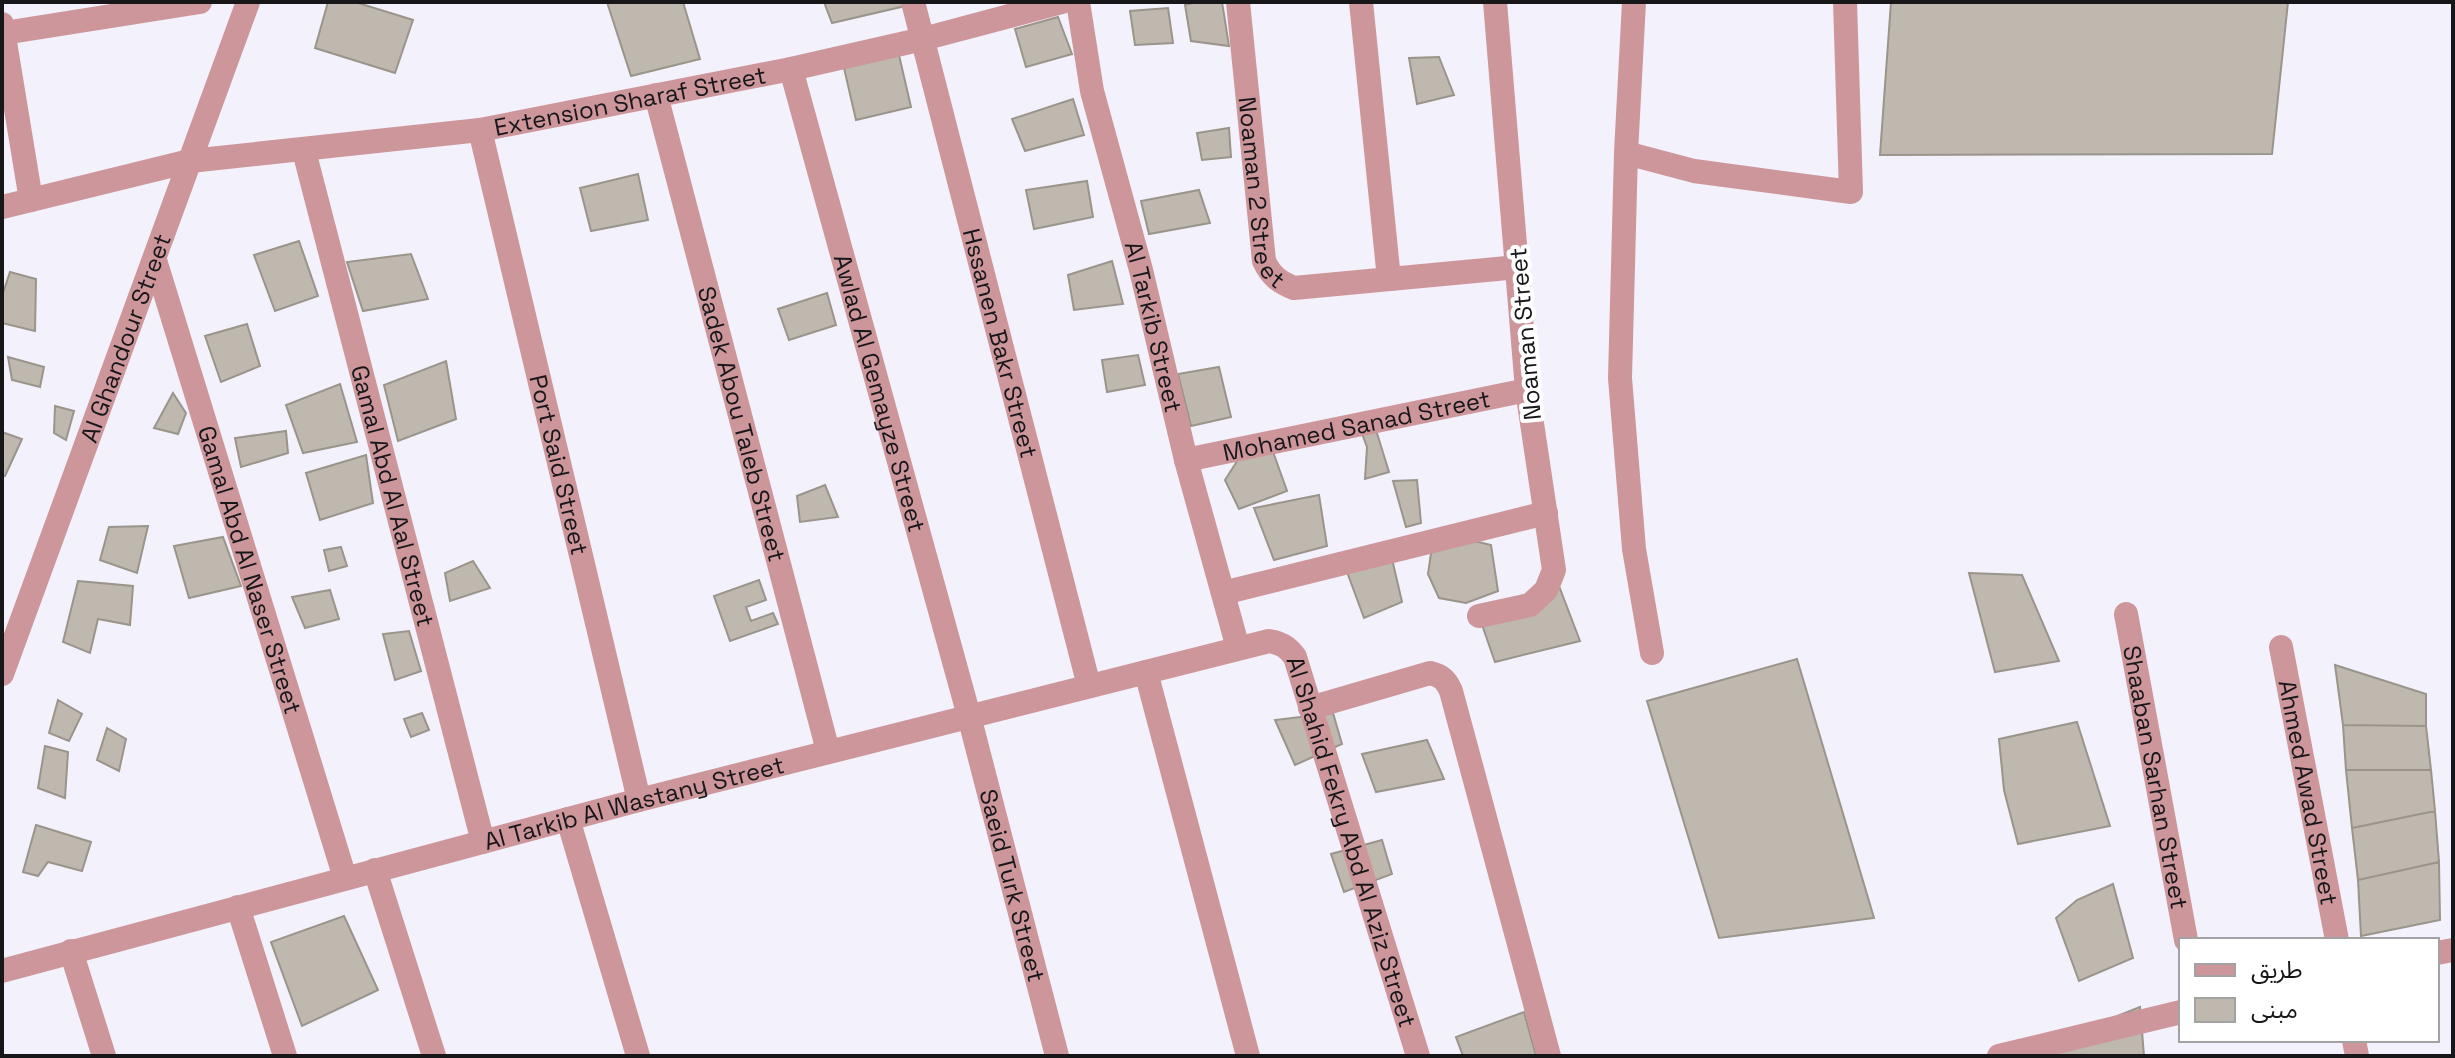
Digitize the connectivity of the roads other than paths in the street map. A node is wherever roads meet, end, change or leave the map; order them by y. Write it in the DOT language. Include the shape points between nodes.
graph roads {
  1 [pos="200,2"];
  2 [pos="248,2"];
  3 [pos="913,2"];
  4 [pos="1062,2"];
  5 [pos="1078,2"];
  6 [pos="1238,2"];
  7 [pos="1361,2"];
  8 [pos="1495,2"];
  9 [pos="1634,2"];
  10 [pos="1845,2"];
  11 [pos="3,28"];
  12 [pos="923,39"];
  13 [pos="791,69"];
  14 [pos="656,95"];
  15 [pos="480,130"];
  16 [pos="304,151"];
  17 [pos="1626,153"];
  18 [pos="190,161"];
  19 [pos="31,200"];
  20 [pos="2,207"];
  21 [pos="155,260"];
  22 [pos="1518,267"];
  23 [pos="1389,279"];
  24 [pos="1527,390"];
  25 [pos="1186,460"];
  26 [pos="1546,513"];
  27 [pos="1223,593"];
  28 [pos="2126,614"];
  29 [pos="1479,616"];
  30 [pos="1269,641"];
  31 [pos="2281,647"];
  32 [pos="1238,648"];
  33 [pos="1652,653"];
  34 [pos="1146,672"];
  35 [pos="2,674"];
  36 [pos="1089,686"];
  37 [pos="1310,708"];
  38 [pos="969,716"];
  39 [pos="828,751"];
  40 [pos="639,800"];
  41 [pos="568,819"];
  42 [pos="483,842"];
  43 [pos="375,870"];
  44 [pos="345,878"];
  45 [pos="238,907"];
  46 [pos="2186,938"];
  47 [pos="2337,938"];
  48 [pos="71,951"];
  49 [pos="2,971"];
  50 [pos="2179,1012"];
  51 [pos="104,1056"];
  52 [pos="285,1056"];
  53 [pos="434,1056"];
  54 [pos="638,1056"];
  55 [pos="1057,1056"];
  56 [pos="1248,1056"];
  57 [pos="1418,1056"];
  58 [pos="1549,1056"];
  59 [pos="2000,1056"];
  1 -- 11 [label="street"];
  2 -- 18 [label="street, Al Ghandour Street"];
  3 -- 12 [label="street, Hssanen Bakr Street"];
  4 -- 12 [label="street, Extension Sharaf Street"];
  5 -- 25 [label="street, Al Tarkib Street" via="1092,91"];
  6 -- 23 [label="street, Noaman 2 Street" via="1264,261 1270,274 1294,288"];
  7 -- 23 [label="street"];
  8 -- 22 [label="street, Noaman Street"];
  9 -- 17 [label="street"];
  10 -- 17 [label="street" via="1851,192 1694,171"];
  11 -- 19 [label="street"];
  12 -- 13 [label="street, Extension Sharaf Street"];
  12 -- 36 [label="street, Hssanen Bakr Street"];
  13 -- 14 [label="street, Extension Sharaf Street"];
  13 -- 38 [label="street, Awlad Al Gemayze Street"];
  14 -- 15 [label="street, Extension Sharaf Street"];
  14 -- 39 [label="street, Sadek Abou Taleb Street"];
  15 -- 16 [label="street, Extension Sharaf Street"];
  15 -- 40 [label="street, Port Said Street"];
  16 -- 18 [label="street, Extension Sharaf Street"];
  16 -- 42 [label="street, Gamal Abd Al Aal Street"];
  17 -- 33 [label="street" via="1620,378 1634,549"];
  18 -- 19 [label="street, Extension Sharaf Street"];
  18 -- 21 [label="street, Al Ghandour Street"];
  19 -- 20 [label="street, Extension Sharaf Street"];
  21 -- 35 [label="street, Al Ghandour Street"];
  21 -- 44 [label="street, Gamal Abd Al Naser Street"];
  22 -- 23 [label="street, Noaman 2 Street"];
  22 -- 24 [label="street, Noaman Street"];
  24 -- 25 [label="street, Mohamed Sanad Street"];
  24 -- 26 [label="street, Noaman Street"];
  25 -- 27 [label="street, Al Tarkib Street"];
  26 -- 27 [label="street"];
  26 -- 29 [label="street, Noaman Street" via="1554,570 1546,590 1530,605"];
  27 -- 32 [label="street, Al Tarkib Street"];
  28 -- 46 [label="street, Shaaban Sarhan Street"];
  30 -- 32 [label="street, Al Tarkib Al Wastany Street"];
  30 -- 37 [label="street, Al Shahid Fekry Abd Al Aziz Street" via="1289,648 1295,657"];
  31 -- 47 [label="street, Ahmed Awad Street"];
  32 -- 34 [label="street, Al Tarkib Al Wastany Street"];
  34 -- 36 [label="street, Al Tarkib Al Wastany Street"];
  34 -- 56 [label="street"];
  36 -- 38 [label="street, Al Tarkib Al Wastany Street"];
  37 -- 57 [label="street, Al Shahid Fekry Abd Al Aziz Street"];
  37 -- 58 [label="street" via="1430,673 1447,681"];
  38 -- 39 [label="street, Al Tarkib Al Wastany Street"];
  38 -- 55 [label="street, Saeid Turk Street"];
  39 -- 40 [label="street, Al Tarkib Al Wastany Street"];
  40 -- 41 [label="street, Al Tarkib Al Wastany Street"];
  41 -- 42 [label="street, Al Tarkib Al Wastany Street"];
  41 -- 54 [label="street"];
  42 -- 43 [label="street, Al Tarkib Al Wastany Street"];
  43 -- 44 [label="street, Al Tarkib Al Wastany Street"];
  43 -- 53 [label="street"];
  44 -- 45 [label="street, Al Tarkib Al Wastany Street"];
  45 -- 48 [label="street, Al Tarkib Al Wastany Street"];
  45 -- 52 [label="street"];
  48 -- 49 [label="street, Al Tarkib Al Wastany Street"];
  48 -- 51 [label="street"];
  50 -- 59 [label="street"];
}
